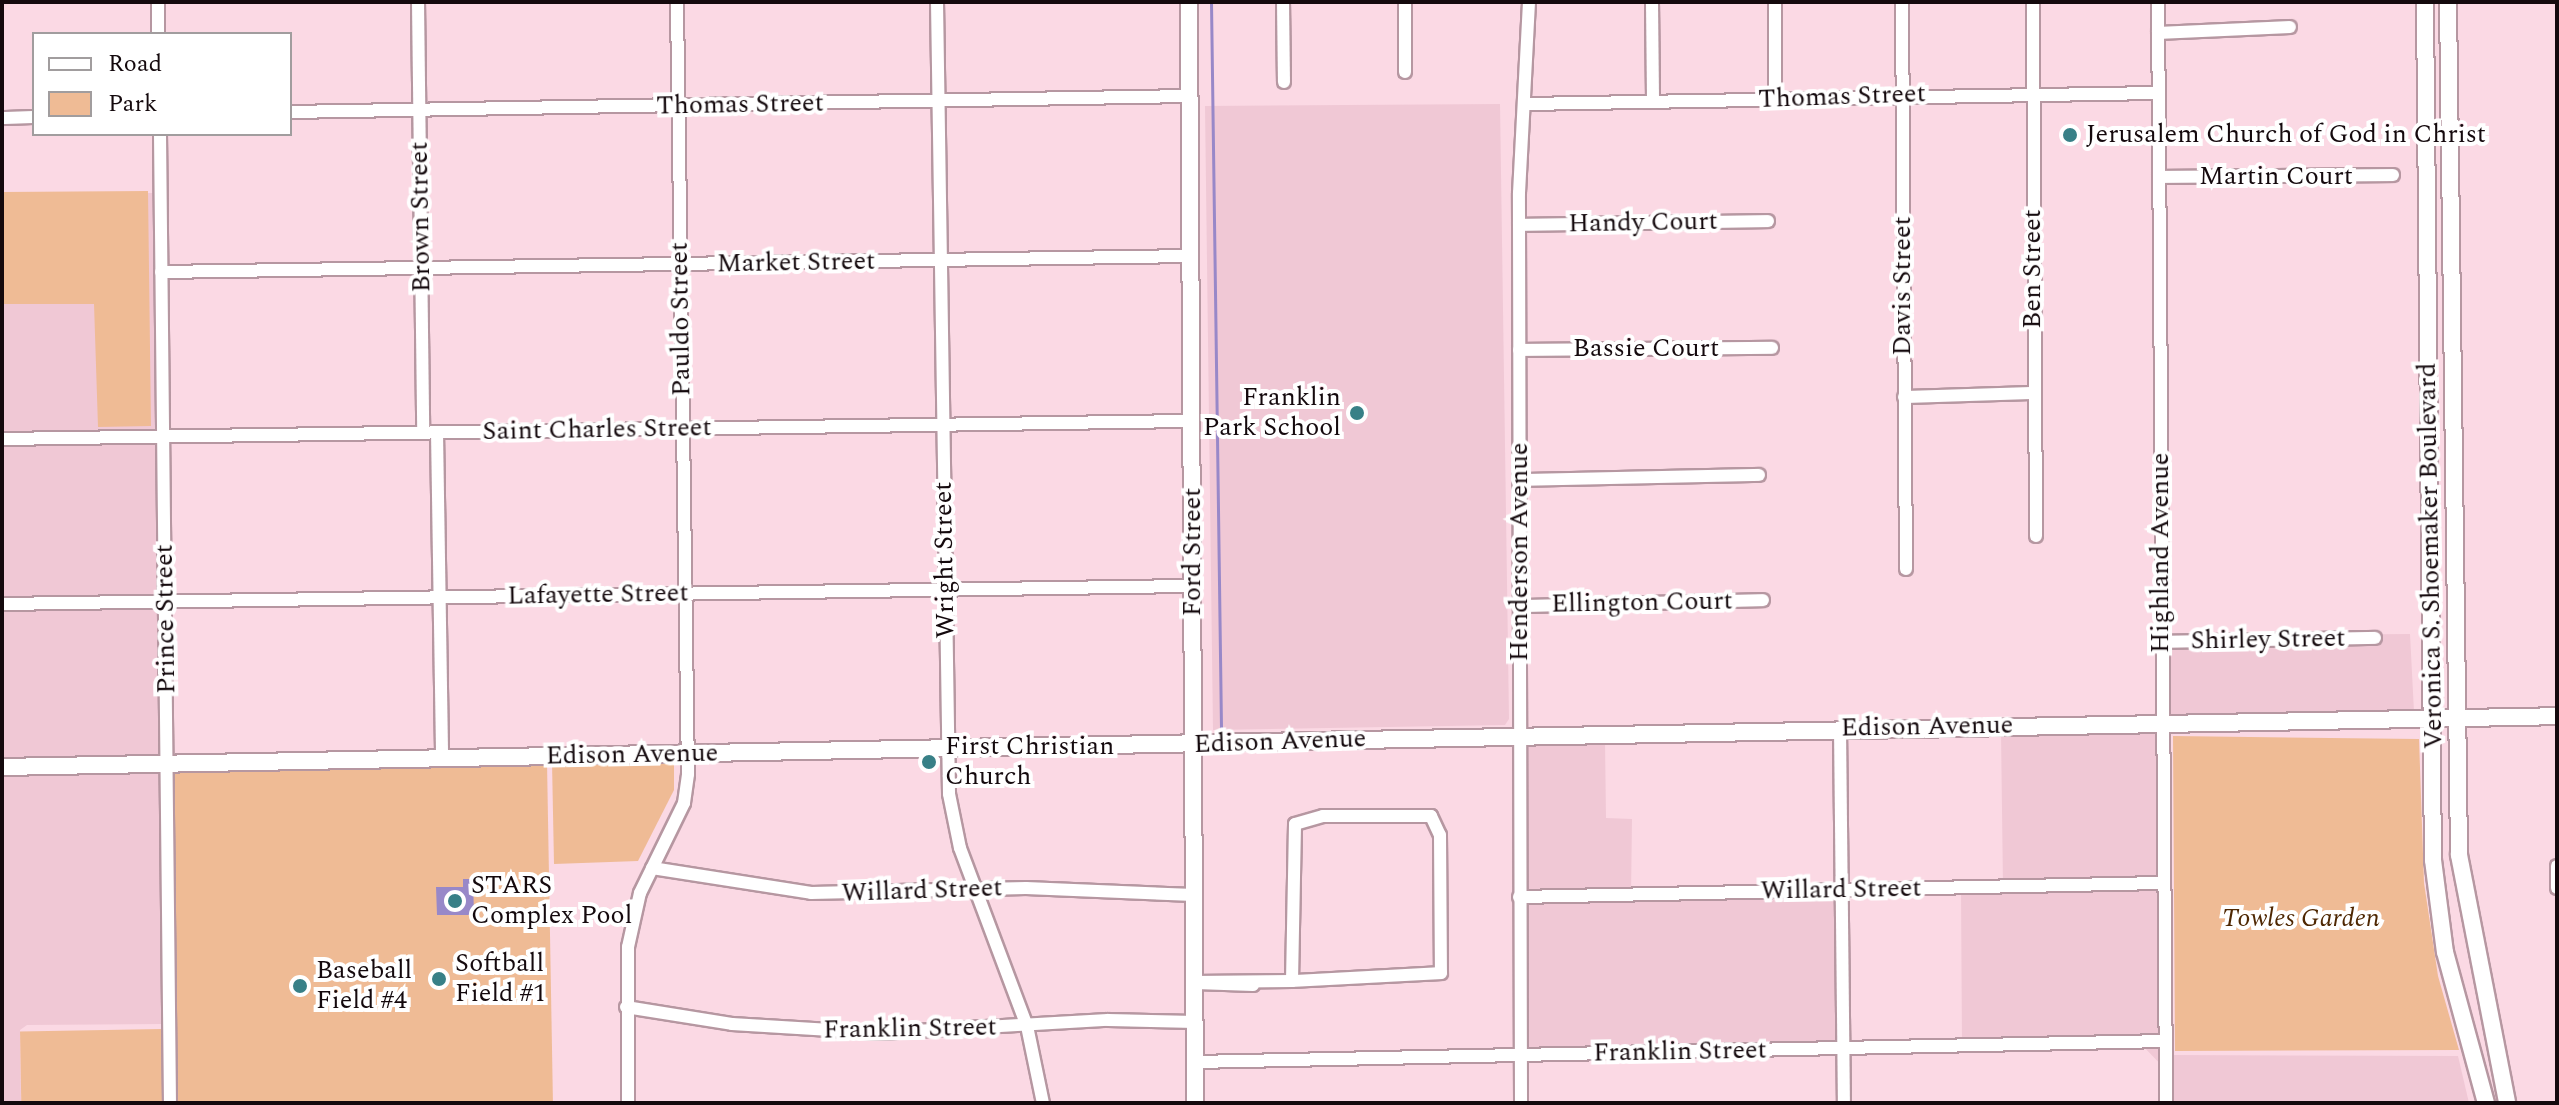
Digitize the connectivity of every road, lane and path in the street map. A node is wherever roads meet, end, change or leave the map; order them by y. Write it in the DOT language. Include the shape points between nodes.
graph roads {
  1 [pos="158,2"];
  2 [pos="418,2"];
  3 [pos="677,2"];
  4 [pos="937,2"];
  5 [pos="1189,2"];
  6 [pos="1283,2"];
  7 [pos="1405,2"];
  8 [pos="1529,2"];
  9 [pos="1652,2"];
  10 [pos="1775,2"];
  11 [pos="1902,2"];
  12 [pos="2033,2"];
  13 [pos="2158,2"];
  14 [pos="2425,2"];
  15 [pos="2448,2"];
  16 [pos="2290,27"];
  17 [pos="158,32"];
  18 [pos="2158,33"];
  19 [pos="1405,72"];
  20 [pos="1284,82"];
  21 [pos="2033,92"];
  22 [pos="2159,93"];
  23 [pos="1902,95"];
  24 [pos="1190,96"];
  25 [pos="938,100"];
  26 [pos="1775,100"];
  27 [pos="1653,102"];
  28 [pos="1526,104"];
  29 [pos="679,106"];
  30 [pos="420,110"];
  31 [pos="292,112"];
  32 [pos="32,117"];
  33 [pos="2,118"];
  34 [pos="160,136"];
  35 [pos="2393,175"];
  36 [pos="2159,177"];
  37 [pos="1768,221"];
  38 [pos="1519,225"];
  39 [pos="1191,256"];
  40 [pos="940,260"];
  41 [pos="680,266"];
  42 [pos="422,268"];
  43 [pos="161,272"];
  44 [pos="1772,348"];
  45 [pos="1519,350"];
  46 [pos="2033,393"];
  47 [pos="1904,397"];
  48 [pos="1192,421"];
  49 [pos="943,425"];
  50 [pos="682,429"];
  51 [pos="437,432"];
  52 [pos="423,433"];
  53 [pos="164,437"];
  54 [pos="2,439"];
  55 [pos="1759,475"];
  56 [pos="1520,480"];
  57 [pos="2036,536"];
  58 [pos="1906,569"];
  59 [pos="1193,586"];
  60 [pos="945,590"];
  61 [pos="684,594"];
  62 [pos="439,597"];
  63 [pos="1763,600"];
  64 [pos="166,602"];
  65 [pos="2,604"];
  66 [pos="1521,606"];
  67 [pos="2375,638"];
  68 [pos="2161,642"];
  69 [pos="2557,716"];
  70 [pos="2433,718"];
  71 [pos="2454,718"];
  72 [pos="2162,721"];
  73 [pos="1840,728"];
  74 [pos="1519,736"];
  75 [pos="1193,744"];
  76 [pos="949,749"];
  77 [pos="686,754"];
  78 [pos="442,758"];
  79 [pos="166,764"];
  80 [pos="2,767"];
  81 [pos="2557,866"];
  82 [pos="652,868"];
  83 [pos="2163,883"];
  84 [pos="2557,888"];
  85 [pos="1842,890"];
  86 [pos="978,892"];
  87 [pos="1194,895"];
  88 [pos="1519,897"];
  89 [pos="1292,981"];
  90 [pos="1194,982"];
  91 [pos="626,1007"];
  92 [pos="1195,1022"];
  93 [pos="1027,1026"];
  94 [pos="2165,1041"];
  95 [pos="1843,1048"];
  96 [pos="1521,1054"];
  97 [pos="1195,1062"];
  98 [pos="170,1103"];
  99 [pos="628,1103"];
  100 [pos="1043,1103"];
  101 [pos="1195,1103"];
  102 [pos="1521,1103"];
  103 [pos="1844,1103"];
  104 [pos="2166,1103"];
  105 [pos="2486,1103"];
  106 [pos="2507,1103"];
  1 -- 17 [label="street"];
  2 -- 30 [label="street, Brown Street"];
  3 -- 29 [label="street, Pauldo Street"];
  4 -- 25 [label="street, Wright Street"];
  5 -- 24 [label="street, Ford Street"];
  6 -- 20 [label="street"];
  7 -- 19 [label="street"];
  8 -- 28 [label="street, Henderson Avenue"];
  9 -- 27 [label="street"];
  10 -- 26 [label="street"];
  11 -- 23 [label="street, Davis Street"];
  12 -- 21 [label="street, Ben Street"];
  13 -- 18 [label="street, Highland Avenue"];
  14 -- 70 [label="street, Veronica S. Shoemaker Boulevard"];
  15 -- 71 [label="street, Veronica S. Shoemaker Boulevard"];
  16 -- 18 [label="street"];
  18 -- 22 [label="street, Highland Avenue"];
  21 -- 22 [label="street, Thomas Street"];
  21 -- 23 [label="street, Thomas Street"];
  21 -- 46 [label="street, Ben Street"];
  22 -- 36 [label="street, Highland Avenue"];
  23 -- 26 [label="street, Thomas Street"];
  23 -- 47 [label="street, Davis Street"];
  24 -- 25 [label="street, Thomas Street"];
  24 -- 39 [label="street, Ford Street"];
  25 -- 29 [label="street, Thomas Street"];
  25 -- 40 [label="street, Wright Street"];
  26 -- 27 [label="street, Thomas Street"];
  27 -- 28 [label="street, Thomas Street"];
  28 -- 38 [label="street, Henderson Avenue"];
  29 -- 30 [label="street, Thomas Street"];
  29 -- 41 [label="street, Pauldo Street"];
  30 -- 31 [label="street, Thomas Street"];
  30 -- 42 [label="street, Brown Street"];
  32 -- 33 [label="street"];
  34 -- 43 [label="street, Prince Street"];
  35 -- 36 [label="street, Martin Court"];
  36 -- 68 [label="street, Highland Avenue"];
  37 -- 38 [label="street, Handy Court"];
  38 -- 45 [label="street, Henderson Avenue"];
  39 -- 40 [label="street, Market Street"];
  39 -- 48 [label="street, Ford Street"];
  40 -- 41 [label="street, Market Street"];
  40 -- 49 [label="street, Wright Street"];
  41 -- 42 [label="street, Market Street"];
  41 -- 50 [label="street, Pauldo Street"];
  42 -- 43 [label="street, Market Street"];
  42 -- 52 [label="street, Brown Street"];
  43 -- 53 [label="street, Prince Street"];
  44 -- 45 [label="street, Bassie Court"];
  45 -- 56 [label="street, Henderson Avenue"];
  46 -- 47 [label="street"];
  46 -- 57 [label="street, Ben Street"];
  47 -- 58 [label="street, Davis Street"];
  48 -- 49 [label="street, Saint Charles Street"];
  48 -- 59 [label="street, Ford Street"];
  49 -- 50 [label="street, Saint Charles Street"];
  49 -- 60 [label="street, Wright Street"];
  50 -- 51 [label="street, Saint Charles Street"];
  50 -- 61 [label="street, Pauldo Street"];
  51 -- 52 [label="street, Saint Charles Street"];
  51 -- 62 [label="street"];
  52 -- 53 [label="street, Saint Charles Street"];
  53 -- 54 [label="street, Saint Charles Street"];
  53 -- 64 [label="street, Prince Street"];
  55 -- 56 [label="street"];
  56 -- 66 [label="street, Henderson Avenue"];
  59 -- 60 [label="street, Lafayette Street"];
  59 -- 75 [label="street, Ford Street"];
  60 -- 61 [label="street, Lafayette Street"];
  60 -- 76 [label="street, Wright Street"];
  61 -- 62 [label="street, Lafayette Street"];
  61 -- 77 [label="street, Pauldo Street"];
  62 -- 64 [label="street, Lafayette Street"];
  62 -- 78 [label="street"];
  63 -- 66 [label="street, Ellington Court"];
  64 -- 65 [label="street, Lafayette Street"];
  64 -- 79 [label="street, Prince Street"];
  66 -- 74 [label="street, Henderson Avenue"];
  67 -- 68 [label="street, Shirley Street"];
  68 -- 72 [label="street, Highland Avenue"];
  69 -- 71 [label="street, Edison Avenue"];
  70 -- 71 [label="street, Edison Avenue"];
  70 -- 72 [label="street, Edison Avenue"];
  70 -- 105 [label="street, Veronica S. Shoemaker Boulevard" via="2433,860 2445,952"];
  71 -- 106 [label="street, Veronica S. Shoemaker Boulevard" via="2469,933"];
  72 -- 73 [label="street, Edison Avenue"];
  72 -- 83 [label="street, Highland Avenue"];
  73 -- 74 [label="street, Edison Avenue"];
  73 -- 85 [label="street"];
  74 -- 75 [label="street, Edison Avenue"];
  74 -- 88 [label="street, Henderson Avenue"];
  75 -- 76 [label="street, Edison Avenue"];
  75 -- 87 [label="street, Ford Street"];
  76 -- 77 [label="street, Edison Avenue"];
  76 -- 86 [label="street, Wright Street" via="953,818"];
  77 -- 78 [label="street, Edison Avenue"];
  77 -- 82 [label="street, Pauldo Street" via="684,803"];
  78 -- 79 [label="street, Edison Avenue"];
  79 -- 80 [label="street, Edison Avenue"];
  79 -- 98 [label="street, Prince Street"];
  81 -- 84 [label="street"];
  82 -- 86 [label="street, Willard Street" via="811,893"];
  82 -- 91 [label="street, Pauldo Street" via="628,947"];
  83 -- 85 [label="street, Willard Street"];
  83 -- 94 [label="street, Highland Avenue"];
  85 -- 88 [label="street, Willard Street"];
  85 -- 95 [label="street"];
  86 -- 87 [label="street, Willard Street"];
  86 -- 93 [label="street, Wright Street"];
  87 -- 90 [label="street, Ford Street"];
  88 -- 96 [label="street, Henderson Avenue"];
  89 -- 89 [label="street" via="1441,973 1440,835 1431,816 1323,816 1295,824"];
  89 -- 90 [label="street"];
  90 -- 92 [label="street, Ford Street"];
  91 -- 93 [label="street, Franklin Street" via="809,1030"];
  91 -- 99 [label="street, Pauldo Street"];
  92 -- 93 [label="street, Franklin Street"];
  92 -- 97 [label="street, Ford Street"];
  93 -- 100 [label="street, Wright Street"];
  94 -- 95 [label="street, Franklin Street"];
  94 -- 104 [label="street, Highland Avenue"];
  95 -- 96 [label="street, Franklin Street"];
  95 -- 103 [label="street"];
  96 -- 97 [label="street, Franklin Street"];
  96 -- 102 [label="street, Henderson Avenue"];
  97 -- 101 [label="street, Ford Street"];
}
